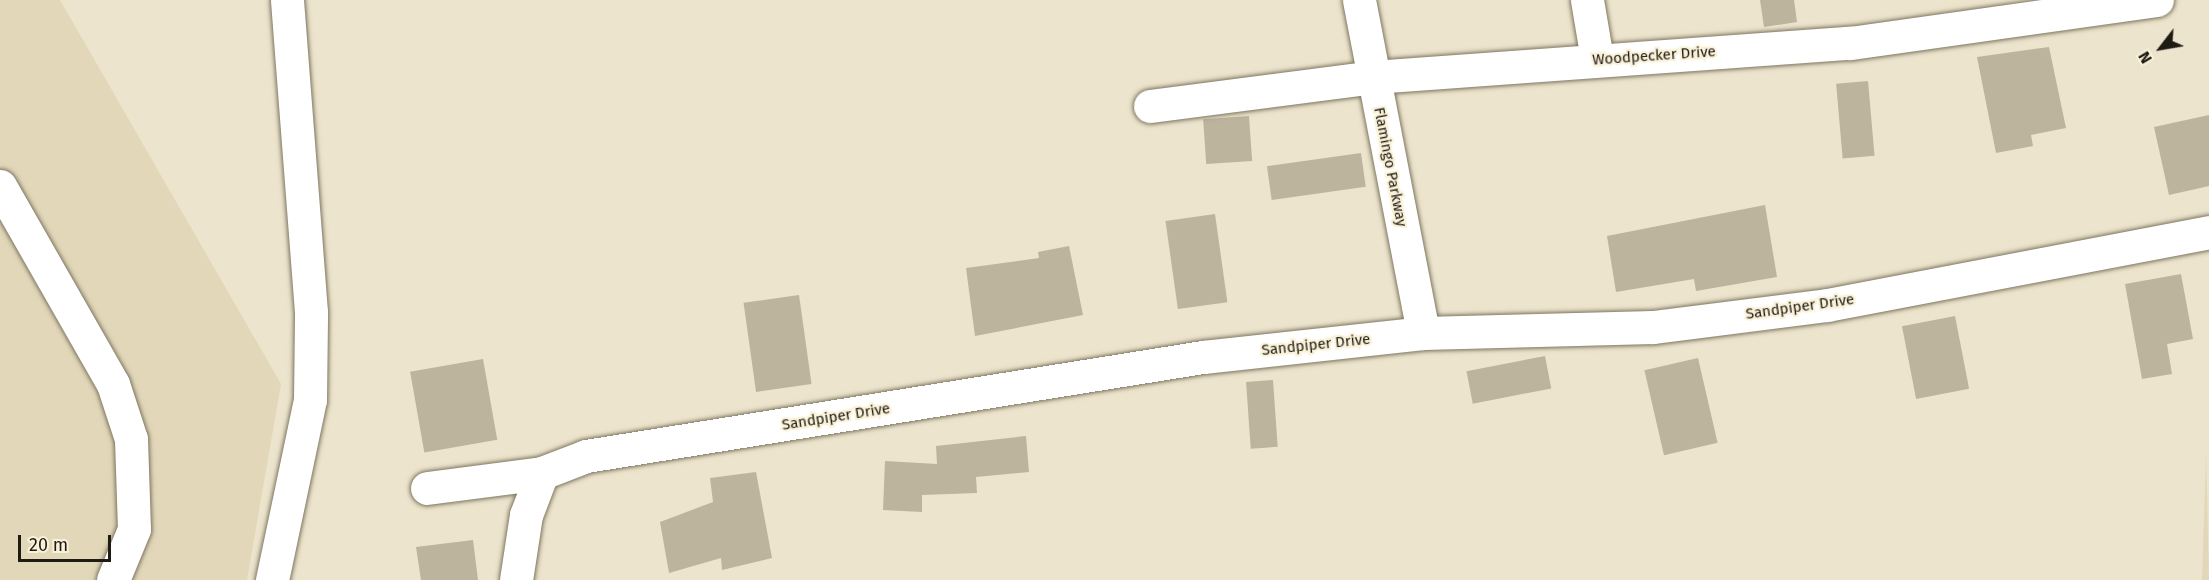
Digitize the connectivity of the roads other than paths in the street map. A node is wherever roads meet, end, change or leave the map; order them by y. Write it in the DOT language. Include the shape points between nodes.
graph roads {
  1 [pos="287,0"];
  2 [pos="1359,0"];
  3 [pos="1587,0"];
  4 [pos="2157,0"];
  5 [pos="1597,59"];
  6 [pos="1372,77"];
  7 [pos="1150,106"];
  8 [pos="0,186"];
  9 [pos="2209,232"];
  10 [pos="1423,333"];
  11 [pos="542,473"];
  12 [pos="427,488"];
  13 [pos="113,580"];
  14 [pos="272,580"];
  15 [pos="516,580"];
  1 -- 14 [label="street" via="311,312 310,400"];
  2 -- 6 [label="street, Flamingo Parkway"];
  3 -- 5 [label="street"];
  4 -- 5 [label="street, Woodpecker Drive" via="1850,43"];
  5 -- 6 [label="street, Woodpecker Drive"];
  6 -- 7 [label="street, Woodpecker Drive"];
  6 -- 10 [label="street, Flamingo Parkway"];
  8 -- 13 [label="street" via="108,375 131,439 134,529"];
  9 -- 10 [label="street, Sandpiper Drive" via="1816,306 1653,327"];
  10 -- 11 [label="street, Sandpiper Drive" via="1203,357 586,456"];
  11 -- 12 [label="street, Sandpiper Drive"];
  11 -- 15 [label="street" via="526,514"];
}
